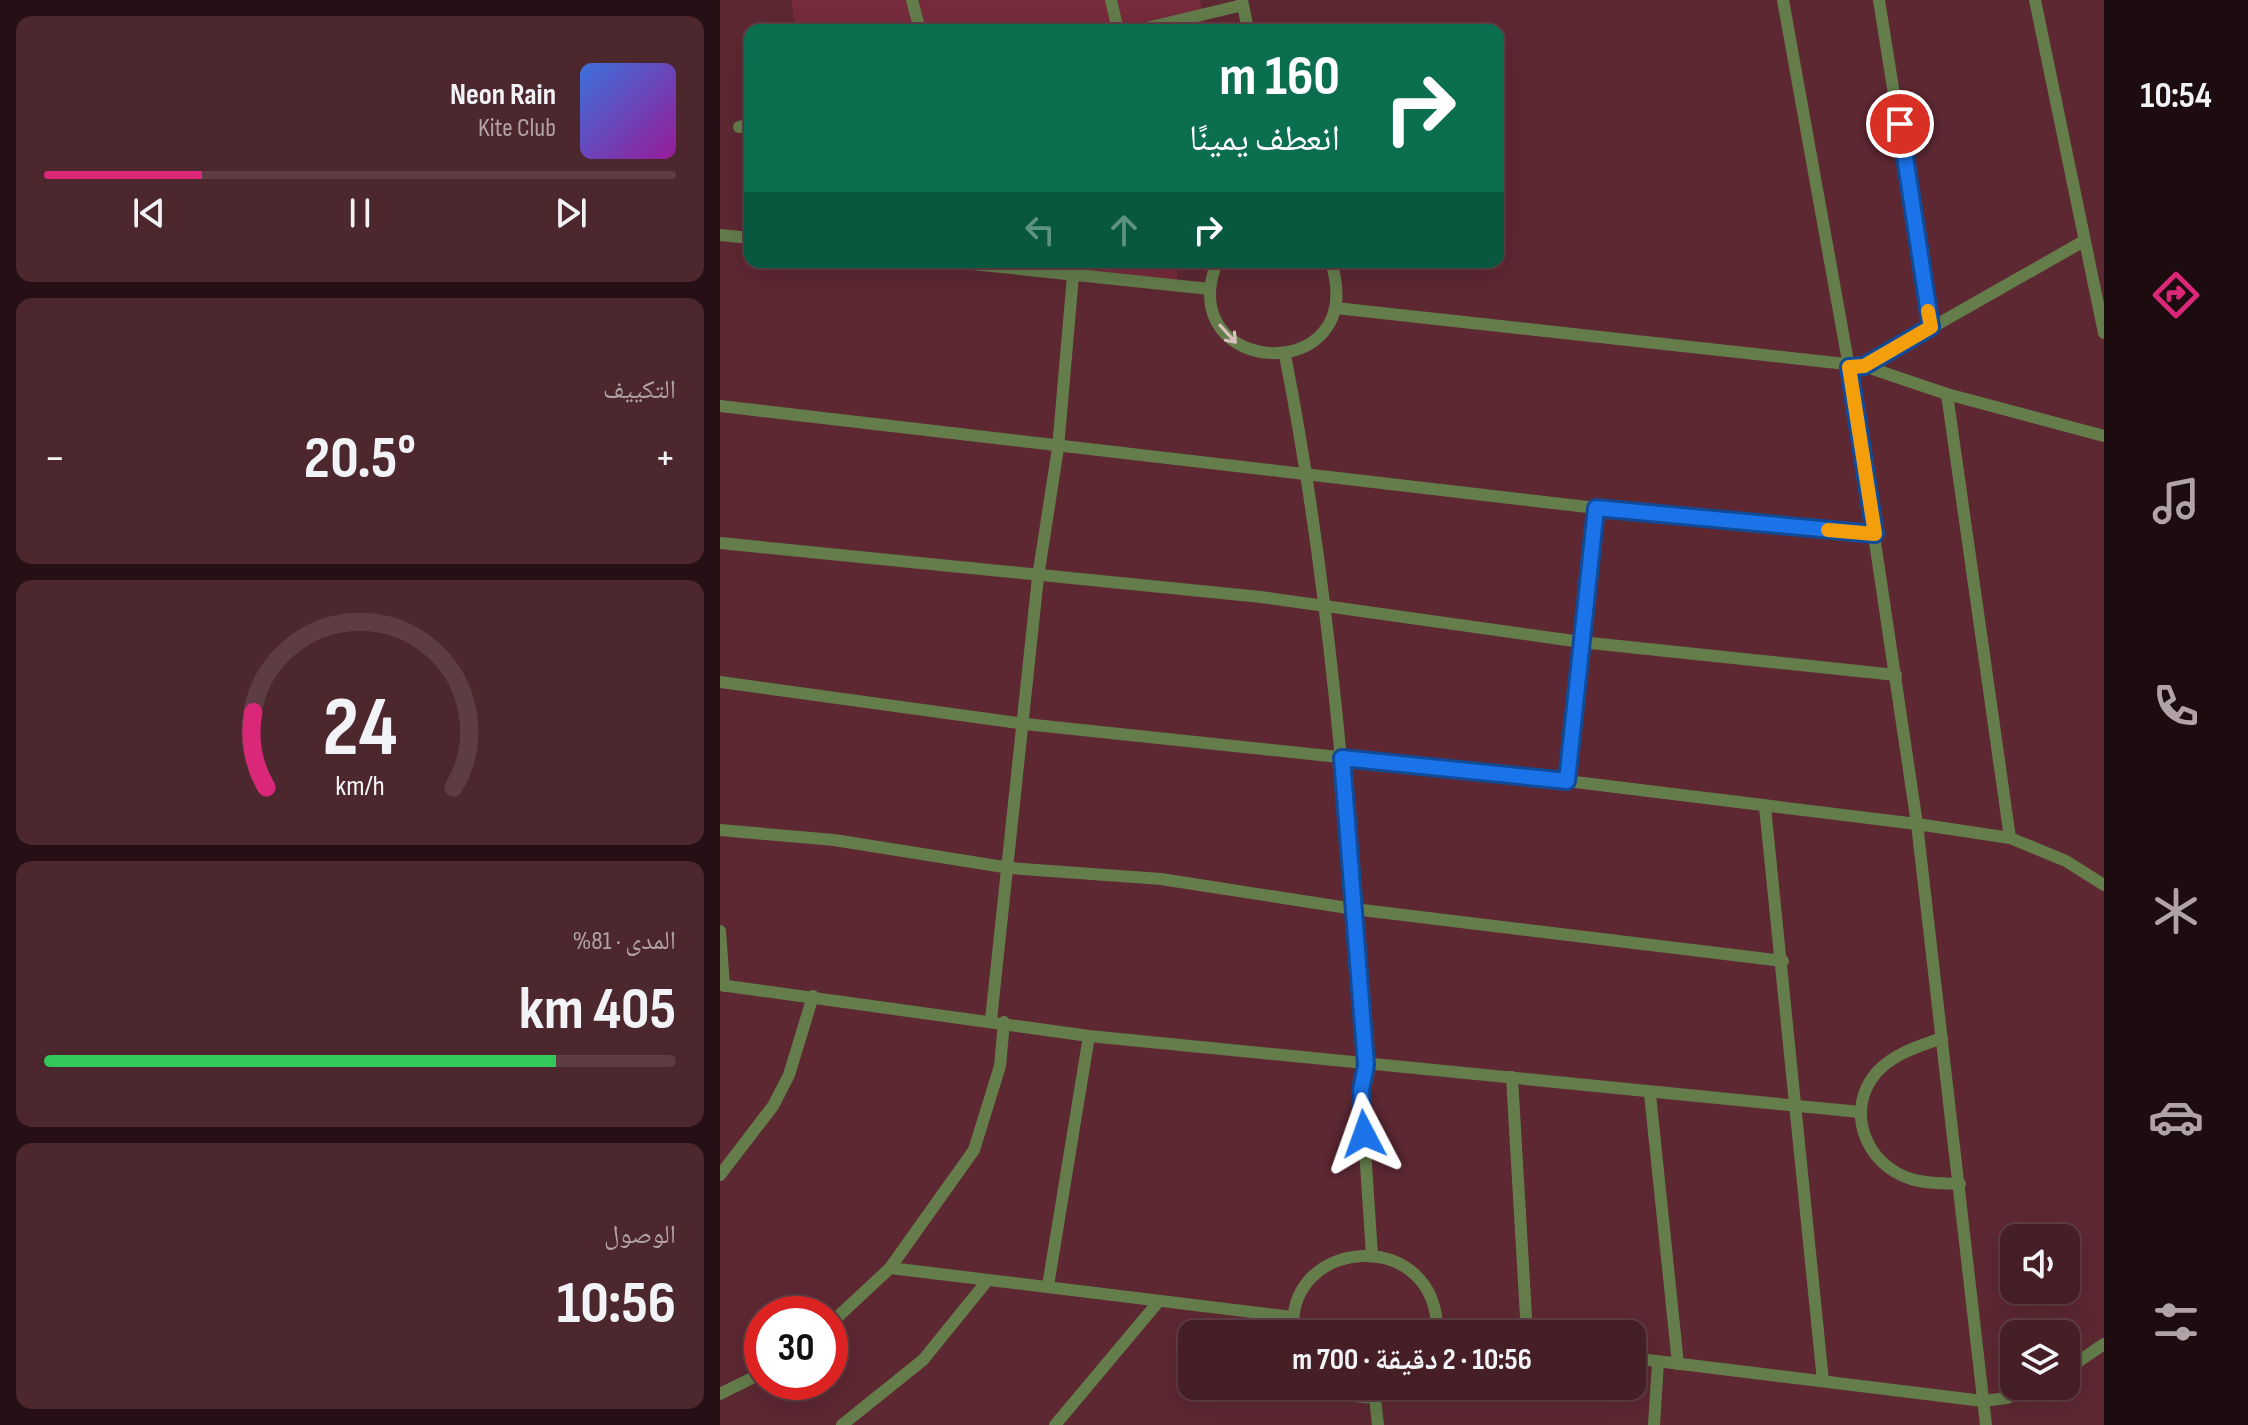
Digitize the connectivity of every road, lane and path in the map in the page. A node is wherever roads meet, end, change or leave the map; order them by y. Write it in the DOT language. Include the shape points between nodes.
graph roads {
  1 [pos="912,0"];
  2 [pos="1111,0"];
  3 [pos="1783,0"];
  4 [pos="1879,0"];
  5 [pos="2035,0"];
  6 [pos="1242,2"];
  7 [pos="918,24"];
  8 [pos="1117,24"];
  9 [pos="1160,24"];
  10 [pos="1247,24"];
  11 [pos="720,235"];
  12 [pos="744,237"];
  13 [pos="2084,241"];
  14 [pos="1004,268"];
  15 [pos="1215,268"];
  16 [pos="1333,268"];
  17 [pos="1073,276"];
  18 [pos="1210,289"];
  19 [pos="1336,308"];
  20 [pos="1931,327"];
  21 [pos="2104,333"];
  22 [pos="1285,355"];
  23 [pos="1864,366"];
  24 [pos="1849,367"];
  25 [pos="1947,394"];
  26 [pos="720,406"];
  27 [pos="2104,436"];
  28 [pos="1058,448"];
  29 [pos="1308,473"];
  30 [pos="1596,508"];
  31 [pos="1875,534"];
  32 [pos="720,543"];
  33 [pos="1038,577"];
  34 [pos="1325,608"];
  35 [pos="1581,642"];
  36 [pos="1896,675"];
  37 [pos="720,682"];
  38 [pos="1025,724"];
  39 [pos="1342,758"];
  40 [pos="1567,781"];
  41 [pos="1765,807"];
  42 [pos="1917,824"];
  43 [pos="720,830"];
  44 [pos="2010,838"];
  45 [pos="1010,868"];
  46 [pos="2104,885"];
  47 [pos="1354,909"];
  48 [pos="720,931"];
  49 [pos="1783,961"];
  50 [pos="722,986"];
  51 [pos="813,996"];
  52 [pos="991,1020"];
  53 [pos="1004,1022"];
  54 [pos="1089,1036"];
  55 [pos="1942,1038"];
  56 [pos="1366,1065"];
  57 [pos="1512,1077"];
  58 [pos="1650,1094"];
  59 [pos="1795,1108"];
  60 [pos="1860,1112"];
  61 [pos="720,1175"];
  62 [pos="1960,1184"];
  63 [pos="1372,1255"];
  64 [pos="890,1268"];
  65 [pos="987,1281"];
  66 [pos="1048,1286"];
  67 [pos="1159,1301"];
  68 [pos="848,1307"];
  69 [pos="1293,1317"];
  70 [pos="1293,1320"];
  71 [pos="1436,1320"];
  72 [pos="1526,1320"];
  73 [pos="2104,1344"];
  74 [pos="1646,1360"];
  75 [pos="2080,1360"];
  76 [pos="1658,1362"];
  77 [pos="1678,1364"];
  78 [pos="1823,1381"];
  79 [pos="744,1382"];
  80 [pos="720,1394"];
  81 [pos="2000,1399"];
  82 [pos="1375,1400"];
  83 [pos="1983,1401"];
  84 [pos="842,1425"];
  85 [pos="1055,1425"];
  86 [pos="1378,1425"];
  87 [pos="1654,1425"];
  88 [pos="1986,1425"];
  1 -- 7 [label="street"];
  2 -- 8 [label="street"];
  3 -- 24 [label="street"];
  4 -- 20 [label="street"];
  5 -- 13 [label="street"];
  6 -- 9 [label="street"];
  6 -- 10 [label="street"];
  11 -- 12 [label="street"];
  13 -- 20 [label="street"];
  13 -- 21 [label="street"];
  14 -- 17 [label="street"];
  15 -- 18 [label="street"];
  16 -- 19 [label="street"];
  17 -- 18 [label="street"];
  17 -- 28 [label="street"];
  18 -- 22 [label="street, one-way" via="1221,329 1234,342 1251,352"];
  19 -- 22 [label="street" via="1310,344"];
  19 -- 24 [label="street"];
  20 -- 23 [label="street"];
  22 -- 29 [label="street"];
  23 -- 24 [label="street"];
  23 -- 25 [label="street"];
  24 -- 31 [label="street"];
  25 -- 27 [label="street"];
  25 -- 44 [label="street"];
  26 -- 28 [label="street"];
  28 -- 29 [label="street"];
  28 -- 33 [label="street"];
  29 -- 30 [label="street"];
  29 -- 34 [label="street"];
  30 -- 31 [label="street"];
  30 -- 35 [label="street"];
  31 -- 36 [label="street"];
  32 -- 33 [label="street"];
  33 -- 34 [label="street" via="1261,597"];
  33 -- 38 [label="street"];
  34 -- 35 [label="street"];
  34 -- 39 [label="street"];
  35 -- 36 [label="street"];
  35 -- 40 [label="street"];
  36 -- 42 [label="street"];
  37 -- 38 [label="street"];
  38 -- 39 [label="street"];
  38 -- 45 [label="street"];
  39 -- 40 [label="street"];
  39 -- 47 [label="street"];
  40 -- 41 [label="street"];
  41 -- 42 [label="street"];
  41 -- 49 [label="street"];
  42 -- 44 [label="street"];
  42 -- 55 [label="street"];
  43 -- 45 [label="street" via="834,840"];
  44 -- 46 [label="street" via="2066,861"];
  45 -- 47 [label="street" via="1161,879"];
  45 -- 52 [label="street"];
  47 -- 49 [label="street"];
  47 -- 56 [label="street"];
  48 -- 50 [label="street"];
  49 -- 59 [label="street"];
  50 -- 51 [label="street"];
  51 -- 52 [label="street"];
  51 -- 61 [label="street" via="789,1075 773,1106"];
  52 -- 53 [label="street"];
  53 -- 54 [label="street"];
  53 -- 64 [label="street" via="1000,1066 974,1150"];
  54 -- 56 [label="street"];
  54 -- 66 [label="street"];
  55 -- 60 [label="street" via="1878,1070 1865,1088"];
  55 -- 62 [label="street"];
  56 -- 57 [label="street"];
  56 -- 63 [label="street" via="1361,1090"];
  57 -- 58 [label="street"];
  57 -- 72 [label="street"];
  58 -- 59 [label="street"];
  58 -- 77 [label="street"];
  59 -- 60 [label="street"];
  59 -- 78 [label="street"];
  60 -- 62 [label="street" via="1863,1135 1889,1169 1909,1179"];
  62 -- 83 [label="street"];
  63 -- 69 [label="street" via="1347,1256 1326,1266 1308,1281"];
  63 -- 71 [label="street" via="1412,1271 1427,1288"];
  64 -- 65 [label="street"];
  64 -- 68 [label="street"];
  65 -- 66 [label="street"];
  65 -- 84 [label="street" via="923,1360"];
  66 -- 67 [label="street"];
  67 -- 69 [label="street"];
  67 -- 85 [label="street"];
  69 -- 70 [label="street"];
  73 -- 75 [label="street"];
  74 -- 76 [label="street"];
  76 -- 77 [label="street"];
  76 -- 87 [label="street"];
  77 -- 78 [label="street"];
  78 -- 83 [label="street"];
  79 -- 80 [label="street"];
  81 -- 83 [label="street"];
  82 -- 86 [label="street"];
  83 -- 88 [label="street"];
}
